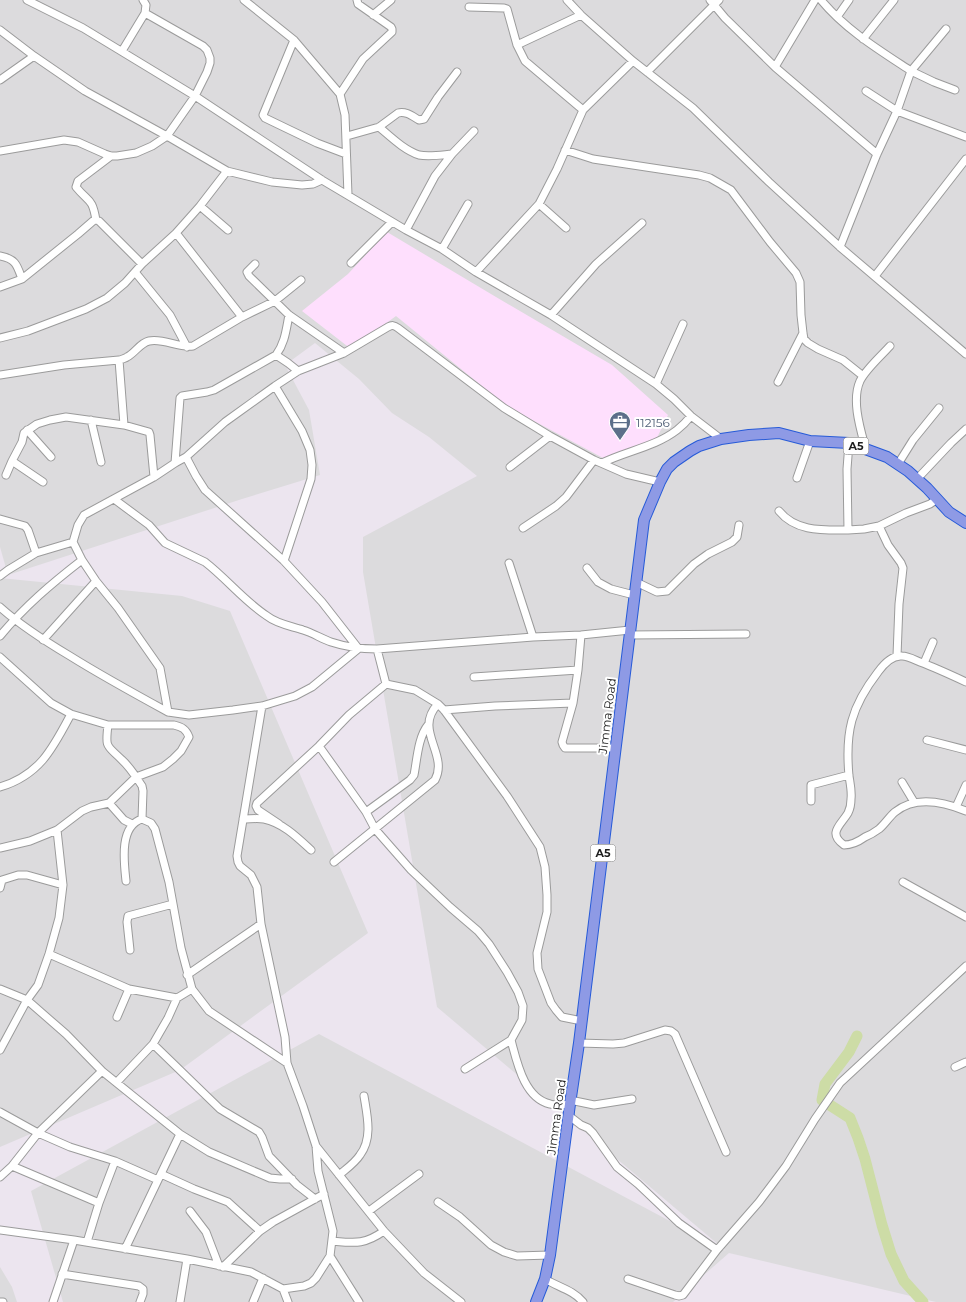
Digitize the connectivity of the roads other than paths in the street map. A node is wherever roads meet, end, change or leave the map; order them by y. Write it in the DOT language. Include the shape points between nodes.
graph roads {
  1 [pos="27,0"];
  2 [pos="143,0"];
  3 [pos="244,0"];
  4 [pos="357,0"];
  5 [pos="391,0"];
  6 [pos="494,0"];
  7 [pos="567,0"];
  8 [pos="815,0"];
  9 [pos="821,0"];
  10 [pos="849,0"];
  11 [pos="894,0"];
  12 [pos="714,2"];
  13 [pos="469,8"];
  14 [pos="498,8"];
  15 [pos="145,13"];
  16 [pos="373,15"];
  17 [pos="581,15"];
  18 [pos="837,17"];
  19 [pos="0,30"];
  20 [pos="946,30"];
  21 [pos="863,39"];
  22 [pos="294,40"];
  23 [pos="517,45"];
  24 [pos="122,51"];
  25 [pos="34,56"];
  26 [pos="633,61"];
  27 [pos="775,67"];
  28 [pos="457,72"];
  29 [pos="647,72"];
  30 [pos="911,72"];
  31 [pos="0,80"];
  32 [pos="955,90"];
  33 [pos="866,92"];
  34 [pos="340,94"];
  35 [pos="195,96"];
  36 [pos="583,110"];
  37 [pos="896,111"];
  38 [pos="380,127"];
  39 [pos="474,131"];
  40 [pos="167,136"];
  41 [pos="347,136"];
  42 [pos="966,137"];
  43 [pos="564,150"];
  44 [pos="0,151"];
  45 [pos="346,154"];
  46 [pos="452,154"];
  47 [pos="877,154"];
  48 [pos="111,156"];
  49 [pos="966,159"];
  50 [pos="226,172"];
  51 [pos="322,180"];
  52 [pos="348,195"];
  53 [pos="468,204"];
  54 [pos="539,204"];
  55 [pos="200,206"];
  56 [pos="96,220"];
  57 [pos="392,222"];
  58 [pos="642,223"];
  59 [pos="566,228"];
  60 [pos="228,230"];
  61 [pos="406,230"];
  62 [pos="176,233"];
  63 [pos="840,246"];
  64 [pos="442,249"];
  65 [pos="0,256"];
  66 [pos="351,263"];
  67 [pos="142,264"];
  68 [pos="255,264"];
  69 [pos="135,272"];
  70 [pos="476,272"];
  71 [pos="875,276"];
  72 [pos="22,279"];
  73 [pos="301,280"];
  74 [pos="0,287"];
  75 [pos="275,301"];
  76 [pos="289,315"];
  77 [pos="551,315"];
  78 [pos="242,317"];
  79 [pos="683,324"];
  80 [pos="803,333"];
  81 [pos="0,338"];
  82 [pos="890,346"];
  83 [pos="187,347"];
  84 [pos="344,353"];
  85 [pos="966,354"];
  86 [pos="276,355"];
  87 [pos="119,360"];
  88 [pos="298,371"];
  89 [pos="0,375"];
  90 [pos="863,376"];
  91 [pos="778,382"];
  92 [pos="656,384"];
  93 [pos="275,386"];
  94 [pos="939,408"];
  95 [pos="691,416"];
  96 [pos="91,420"];
  97 [pos="124,425"];
  98 [pos="966,429"];
  99 [pos="27,430"];
  100 [pos="550,436"];
  101 [pos="721,438"];
  102 [pos="810,441"];
  103 [pos="850,443"];
  104 [pos="866,450"];
  105 [pos="51,456"];
  106 [pos="186,457"];
  107 [pos="594,460"];
  108 [pos="12,461"];
  109 [pos="101,462"];
  110 [pos="175,463"];
  111 [pos="602,463"];
  112 [pos="898,464"];
  113 [pos="510,467"];
  114 [pos="6,475"];
  115 [pos="154,477"];
  116 [pos="797,478"];
  117 [pos="917,479"];
  118 [pos="43,482"];
  119 [pos="660,482"];
  120 [pos="114,499"];
  121 [pos="936,499"];
  122 [pos="779,511"];
  123 [pos="0,519"];
  124 [pos="966,524"];
  125 [pos="739,525"];
  126 [pos="879,526"];
  127 [pos="523,528"];
  128 [pos="848,530"];
  129 [pos="73,542"];
  130 [pos="36,553"];
  131 [pos="82,560"];
  132 [pos="284,560"];
  133 [pos="509,563"];
  134 [pos="587,568"];
  135 [pos="0,576"];
  136 [pos="96,581"];
  137 [pos="636,582"];
  138 [pos="634,595"];
  139 [pos="0,607"];
  140 [pos="14,619"];
  141 [pos="630,632"];
  142 [pos="746,634"];
  143 [pos="581,635"];
  144 [pos="0,636"];
  145 [pos="533,637"];
  146 [pos="43,640"];
  147 [pos="933,642"];
  148 [pos="358,649"];
  149 [pos="377,649"];
  150 [pos="897,656"];
  151 [pos="1,660"];
  152 [pos="924,663"];
  153 [pos="578,670"];
  154 [pos="474,677"];
  155 [pos="966,682"];
  156 [pos="386,684"];
  157 [pos="573,703"];
  158 [pos="438,704"];
  159 [pos="262,706"];
  160 [pos="444,710"];
  161 [pos="168,712"];
  162 [pos="71,714"];
  163 [pos="428,725"];
  164 [pos="108,726"];
  165 [pos="927,740"];
  166 [pos="319,746"];
  167 [pos="616,748"];
  168 [pos="966,750"];
  169 [pos="849,775"];
  170 [pos="136,777"];
  171 [pos="902,782"];
  172 [pos="966,785"];
  173 [pos="0,787"];
  174 [pos="811,801"];
  175 [pos="914,802"];
  176 [pos="109,803"];
  177 [pos="956,807"];
  178 [pos="966,811"];
  179 [pos="366,812"];
  180 [pos="142,818"];
  181 [pos="244,819"];
  182 [pos="132,824"];
  183 [pos="279,824"];
  184 [pos="375,829"];
  185 [pos="57,830"];
  186 [pos="0,848"];
  187 [pos="311,850"];
  188 [pos="334,862"];
  189 [pos="126,881"];
  190 [pos="1,882"];
  191 [pos="903,882"];
  192 [pos="63,885"];
  193 [pos="173,904"];
  194 [pos="965,915"];
  195 [pos="261,924"];
  196 [pos="130,950"];
  197 [pos="49,954"];
  198 [pos="966,966"];
  199 [pos="187,975"];
  200 [pos="0,988"];
  201 [pos="129,989"];
  202 [pos="192,989"];
  203 [pos="177,998"];
  204 [pos="26,1000"];
  205 [pos="117,1017"];
  206 [pos="582,1021"];
  207 [pos="511,1040"];
  208 [pos="579,1043"];
  209 [pos="152,1044"];
  210 [pos="0,1050"];
  211 [pos="966,1062"];
  212 [pos="287,1063"];
  213 [pos="955,1067"];
  214 [pos="465,1069"];
  215 [pos="102,1071"];
  216 [pos="117,1082"];
  217 [pos="364,1096"];
  218 [pos="632,1100"];
  219 [pos="570,1106"];
  220 [pos="0,1112"];
  221 [pos="38,1133"];
  222 [pos="180,1134"];
  223 [pos="316,1146"];
  224 [pos="726,1152"];
  225 [pos="115,1161"];
  226 [pos="12,1166"];
  227 [pos="419,1174"];
  228 [pos="339,1175"];
  229 [pos="159,1177"];
  230 [pos="0,1178"];
  231 [pos="292,1179"];
  232 [pos="324,1194"];
  233 [pos="315,1199"];
  234 [pos="99,1202"];
  235 [pos="438,1202"];
  236 [pos="190,1211"];
  237 [pos="369,1211"];
  238 [pos="0,1230"];
  239 [pos="260,1231"];
  240 [pos="384,1232"];
  241 [pos="74,1240"];
  242 [pos="332,1241"];
  243 [pos="87,1242"];
  244 [pos="125,1249"];
  245 [pos="717,1250"];
  246 [pos="550,1255"];
  247 [pos="330,1256"];
  248 [pos="187,1259"];
  249 [pos="221,1266"];
  250 [pos="62,1274"];
  251 [pos="263,1278"];
  252 [pos="545,1279"];
  253 [pos="628,1279"];
  254 [pos="283,1289"];
  255 [pos="53,1302"];
  256 [pos="140,1302"];
  257 [pos="180,1302"];
  258 [pos="253,1302"];
  259 [pos="288,1302"];
  260 [pos="359,1302"];
  261 [pos="461,1302"];
  262 [pos="536,1302"];
  263 [pos="583,1302"];
  1 -- 24 [label="street"];
  2 -- 15 [label="street"];
  3 -- 22 [label="street"];
  4 -- 16 [label="street"];
  5 -- 16 [label="street"];
  6 -- 14 [label="street"];
  7 -- 17 [label="street"];
  8 -- 27 [label="street"];
  9 -- 18 [label="street"];
  10 -- 18 [label="street"];
  11 -- 21 [label="street"];
  12 -- 27 [label="street" via="725,18"];
  12 -- 29 [label="street"];
  13 -- 14 [label="street"];
  14 -- 23 [label="street" via="507,9"];
  15 -- 24 [label="street"];
  15 -- 35 [label="street" via="207,50 210,63"];
  16 -- 34 [label="street" via="391,27 392,32 363,59"];
  17 -- 23 [label="street"];
  17 -- 26 [label="street"];
  18 -- 21 [label="street"];
  19 -- 25 [label="street"];
  20 -- 30 [label="street"];
  21 -- 30 [label="street"];
  22 -- 34 [label="street"];
  22 -- 45 [label="street" via="263,115"];
  23 -- 36 [label="street" via="532,68"];
  24 -- 35 [label="street"];
  25 -- 31 [label="street"];
  25 -- 40 [label="street" via="85,91"];
  26 -- 29 [label="street"];
  26 -- 36 [label="street"];
  27 -- 47 [label="street"];
  28 -- 38 [label="street" via="424,119 401,112"];
  29 -- 63 [label="street" via="693,108 768,182"];
  30 -- 32 [label="street"];
  30 -- 37 [label="street"];
  33 -- 37 [label="street"];
  34 -- 41 [label="street"];
  35 -- 40 [label="street"];
  35 -- 51 [label="street"];
  36 -- 43 [label="street"];
  37 -- 42 [label="street"];
  37 -- 47 [label="street"];
  38 -- 41 [label="street"];
  38 -- 46 [label="street" via="402,146 420,155"];
  39 -- 46 [label="street"];
  40 -- 48 [label="street" via="136,153"];
  40 -- 50 [label="street"];
  41 -- 45 [label="street"];
  43 -- 54 [label="street"];
  43 -- 80 [label="street" via="593,159 699,175 731,190 796,273 800,282"];
  44 -- 48 [label="street" via="64,140 78,142"];
  45 -- 52 [label="street"];
  46 -- 61 [label="street" via="434,176"];
  47 -- 63 [label="street"];
  48 -- 56 [label="street" via="76,186 93,204"];
  49 -- 71 [label="street"];
  50 -- 51 [label="street" via="302,186"];
  50 -- 55 [label="street"];
  51 -- 52 [label="street"];
  52 -- 57 [label="street"];
  53 -- 64 [label="street"];
  54 -- 59 [label="street"];
  54 -- 70 [label="street"];
  55 -- 60 [label="street"];
  55 -- 62 [label="street"];
  56 -- 67 [label="street"];
  56 -- 72 [label="street"];
  57 -- 61 [label="street"];
  57 -- 66 [label="street"];
  58 -- 77 [label="street" via="596,264"];
  61 -- 64 [label="street"];
  62 -- 67 [label="street"];
  62 -- 78 [label="street"];
  63 -- 71 [label="street"];
  64 -- 70 [label="street"];
  65 -- 72 [label="street" via="17,264"];
  67 -- 69 [label="street"];
  68 -- 75 [label="street" via="247,274"];
  69 -- 81 [label="street" via="106,298 86,309"];
  69 -- 83 [label="street" via="170,314"];
  70 -- 77 [label="street"];
  71 -- 85 [label="street"];
  72 -- 74 [label="street"];
  73 -- 75 [label="street"];
  75 -- 76 [label="street"];
  75 -- 78 [label="street"];
  76 -- 84 [label="street"];
  76 -- 86 [label="street" via="282,348"];
  77 -- 92 [label="street"];
  78 -- 83 [label="street"];
  79 -- 92 [label="street"];
  80 -- 90 [label="street" via="808,343 843,360"];
  80 -- 91 [label="street"];
  82 -- 90 [label="street"];
  83 -- 87 [label="street" via="150,341"];
  84 -- 88 [label="street"];
  84 -- 100 [label="street" via="388,326 395,326 504,408"];
  86 -- 88 [label="street"];
  86 -- 110 [label="street" via="214,390 180,398"];
  87 -- 89 [label="street"];
  87 -- 97 [label="street"];
  88 -- 93 [label="street"];
  90 -- 104 [label="street" via="857,390 857,417"];
  92 -- 95 [label="street"];
  93 -- 106 [label="street" via="225,422"];
  93 -- 132 [label="street" via="306,440 312,472"];
  94 -- 112 [label="street"];
  95 -- 101 [label="street"];
  95 -- 111 [label="street" via="668,436"];
  96 -- 97 [label="street"];
  96 -- 99 [label="street" via="66,417 37,424"];
  96 -- 109 [label="street"];
  97 -- 115 [label="street" via="150,434"];
  98 -- 117 [label="street"];
  99 -- 105 [label="street"];
  99 -- 108 [label="street"];
  100 -- 107 [label="street"];
  100 -- 113 [label="street"];
  101 -- 102 [label="highway, Jimma Road / A5" via="779,433"];
  101 -- 119 [label="highway, Jimma Road / A5" via="682,456 667,469"];
  102 -- 103 [label="highway, Jimma Road / A5"];
  102 -- 116 [label="street"];
  103 -- 104 [label="highway, Jimma Road / A5"];
  103 -- 128 [label="street"];
  104 -- 112 [label="highway, Jimma Road / A5"];
  106 -- 110 [label="street"];
  106 -- 132 [label="street" via="205,490"];
  107 -- 111 [label="street"];
  107 -- 127 [label="street" via="566,497"];
  108 -- 114 [label="street"];
  108 -- 118 [label="street"];
  110 -- 115 [label="street"];
  111 -- 119 [label="street" via="632,476"];
  112 -- 117 [label="highway, Jimma Road / A5"];
  115 -- 120 [label="street"];
  117 -- 121 [label="highway, Jimma Road / A5"];
  119 -- 137 [label="highway, Jimma Road / A5" via="644,520"];
  120 -- 129 [label="street" via="80,520"];
  120 -- 148 [label="street" via="149,525 169,546 205,562 268,618"];
  121 -- 124 [label="highway, Jimma Road / A5"];
  121 -- 126 [label="street"];
  122 -- 128 [label="street" via="802,527"];
  123 -- 130 [label="street" via="25,526"];
  125 -- 137 [label="street" via="737,537 732,542 694,564 667,591 657,592"];
  126 -- 128 [label="street"];
  126 -- 150 [label="street" via="903,568"];
  129 -- 130 [label="street"];
  129 -- 131 [label="street"];
  130 -- 135 [label="street"];
  131 -- 136 [label="street"];
  131 -- 140 [label="street"];
  132 -- 148 [label="street"];
  133 -- 145 [label="street"];
  134 -- 138 [label="street" via="598,582"];
  136 -- 146 [label="street"];
  136 -- 161 [label="street" via="160,668"];
  137 -- 138 [label="highway, Jimma Road / A5"];
  138 -- 141 [label="highway, Jimma Road / A5"];
  139 -- 140 [label="street"];
  140 -- 144 [label="street"];
  140 -- 146 [label="street"];
  141 -- 142 [label="street"];
  141 -- 143 [label="street"];
  141 -- 167 [label="highway, Jimma Road / A5"];
  143 -- 145 [label="street"];
  143 -- 153 [label="street"];
  145 -- 149 [label="street"];
  146 -- 161 [label="street"];
  147 -- 152 [label="street"];
  148 -- 149 [label="street"];
  148 -- 159 [label="street" via="312,687"];
  149 -- 156 [label="street"];
  150 -- 152 [label="street"];
  150 -- 169 [label="street" via="876,674 853,713 848,733"];
  151 -- 162 [label="street" via="51,703"];
  152 -- 155 [label="street"];
  153 -- 154 [label="street"];
  153 -- 157 [label="street"];
  156 -- 158 [label="street" via="415,690"];
  156 -- 166 [label="street"];
  157 -- 160 [label="street"];
  157 -- 167 [label="street" via="562,742 565,748"];
  158 -- 160 [label="street"];
  158 -- 163 [label="street"];
  159 -- 161 [label="street" via="189,716"];
  159 -- 181 [label="street"];
  160 -- 206 [label="street" via="540,847 547,912 537,953 538,969 556,1010 562,1017"];
  162 -- 164 [label="street"];
  162 -- 173 [label="street" via="45,759 26,775"];
  163 -- 179 [label="street" via="421,737 414,776"];
  163 -- 184 [label="street" via="438,775"];
  164 -- 170 [label="street" via="107,744"];
  164 -- 170 [label="street" via="174,725 187,732 187,742 173,760"];
  165 -- 168 [label="street"];
  166 -- 179 [label="street"];
  166 -- 183 [label="street" via="257,803 258,810"];
  167 -- 206 [label="highway, Jimma Road / A5"];
  169 -- 174 [label="street" via="811,785"];
  169 -- 175 [label="street" via="851,805 836,829 838,840 844,845 858,842 895,812"];
  170 -- 176 [label="street"];
  170 -- 180 [label="street" via="143,791"];
  171 -- 175 [label="street"];
  172 -- 177 [label="street"];
  175 -- 177 [label="street"];
  176 -- 182 [label="street"];
  176 -- 185 [label="street" via="82,811"];
  177 -- 178 [label="street"];
  179 -- 184 [label="street"];
  180 -- 182 [label="street"];
  180 -- 193 [label="street" via="155,829"];
  181 -- 183 [label="street" via="262,819"];
  181 -- 195 [label="street" via="237,856 240,866 251,875 257,887"];
  182 -- 189 [label="street" via="124,848"];
  183 -- 187 [label="street"];
  184 -- 188 [label="street"];
  184 -- 207 [label="street" via="411,870 478,931 507,972 523,1006 522,1020"];
  185 -- 186 [label="street"];
  185 -- 192 [label="street"];
  190 -- 192 [label="street" via="27,875"];
  191 -- 194 [label="street"];
  192 -- 197 [label="street" via="59,918"];
  193 -- 196 [label="street" via="128,916"];
  193 -- 199 [label="street"];
  195 -- 199 [label="street"];
  195 -- 212 [label="street" via="285,1037"];
  197 -- 201 [label="street"];
  197 -- 204 [label="street" via="38,985"];
  198 -- 245 [label="street" via="840,1083 786,1166"];
  199 -- 202 [label="street"];
  200 -- 204 [label="street"];
  201 -- 203 [label="street"];
  201 -- 205 [label="street"];
  202 -- 203 [label="street"];
  202 -- 212 [label="street" via="208,1011"];
  203 -- 209 [label="street"];
  204 -- 210 [label="street"];
  204 -- 215 [label="street"];
  206 -- 208 [label="highway, Jimma Road / A5"];
  207 -- 214 [label="street"];
  207 -- 219 [label="street" via="523,1077 539,1101"];
  208 -- 219 [label="highway, Jimma Road / A5"];
  208 -- 224 [label="street" via="624,1043 671,1031"];
  209 -- 216 [label="street"];
  209 -- 231 [label="street" via="220,1108 259,1132 269,1156"];
  211 -- 213 [label="street"];
  212 -- 223 [label="street"];
  215 -- 216 [label="street"];
  215 -- 221 [label="street"];
  216 -- 222 [label="street"];
  217 -- 228 [label="street" via="369,1128 366,1142 360,1155"];
  218 -- 219 [label="street"];
  219 -- 245 [label="street" via="581,1125 593,1133 617,1167 678,1223"];
  219 -- 246 [label="highway, Jimma Road / A5"];
  220 -- 221 [label="street"];
  221 -- 225 [label="street"];
  221 -- 226 [label="street"];
  222 -- 229 [label="street"];
  222 -- 231 [label="street" via="208,1152 270,1178"];
  223 -- 228 [label="street"];
  223 -- 232 [label="street"];
  225 -- 229 [label="street"];
  225 -- 234 [label="street"];
  226 -- 230 [label="street"];
  226 -- 234 [label="street"];
  227 -- 237 [label="street"];
  228 -- 237 [label="street"];
  229 -- 239 [label="street" via="228,1202"];
  229 -- 244 [label="street"];
  231 -- 233 [label="street"];
  232 -- 233 [label="street"];
  232 -- 242 [label="street"];
  233 -- 239 [label="street"];
  234 -- 243 [label="street"];
  235 -- 246 [label="street" via="504,1252 517,1256"];
  236 -- 249 [label="street" via="206,1232"];
  237 -- 240 [label="street"];
  238 -- 241 [label="street"];
  239 -- 249 [label="street"];
  240 -- 242 [label="street" via="363,1243"];
  240 -- 261 [label="street" via="424,1274"];
  241 -- 243 [label="street"];
  241 -- 250 [label="street"];
  242 -- 247 [label="street"];
  243 -- 244 [label="street"];
  244 -- 248 [label="street"];
  245 -- 253 [label="street" via="683,1295"];
  246 -- 252 [label="highway, Jimma Road / A5"];
  247 -- 254 [label="street" via="311,1283"];
  247 -- 260 [label="street"];
  248 -- 249 [label="street"];
  248 -- 257 [label="street"];
  249 -- 251 [label="street"];
  250 -- 255 [label="street"];
  250 -- 256 [label="street" via="139,1286 143,1294"];
  251 -- 254 [label="street"];
  251 -- 258 [label="street"];
  252 -- 262 [label="highway, Jimma Road / A5"];
  252 -- 263 [label="street" via="571,1291"];
  254 -- 259 [label="street"];
}
